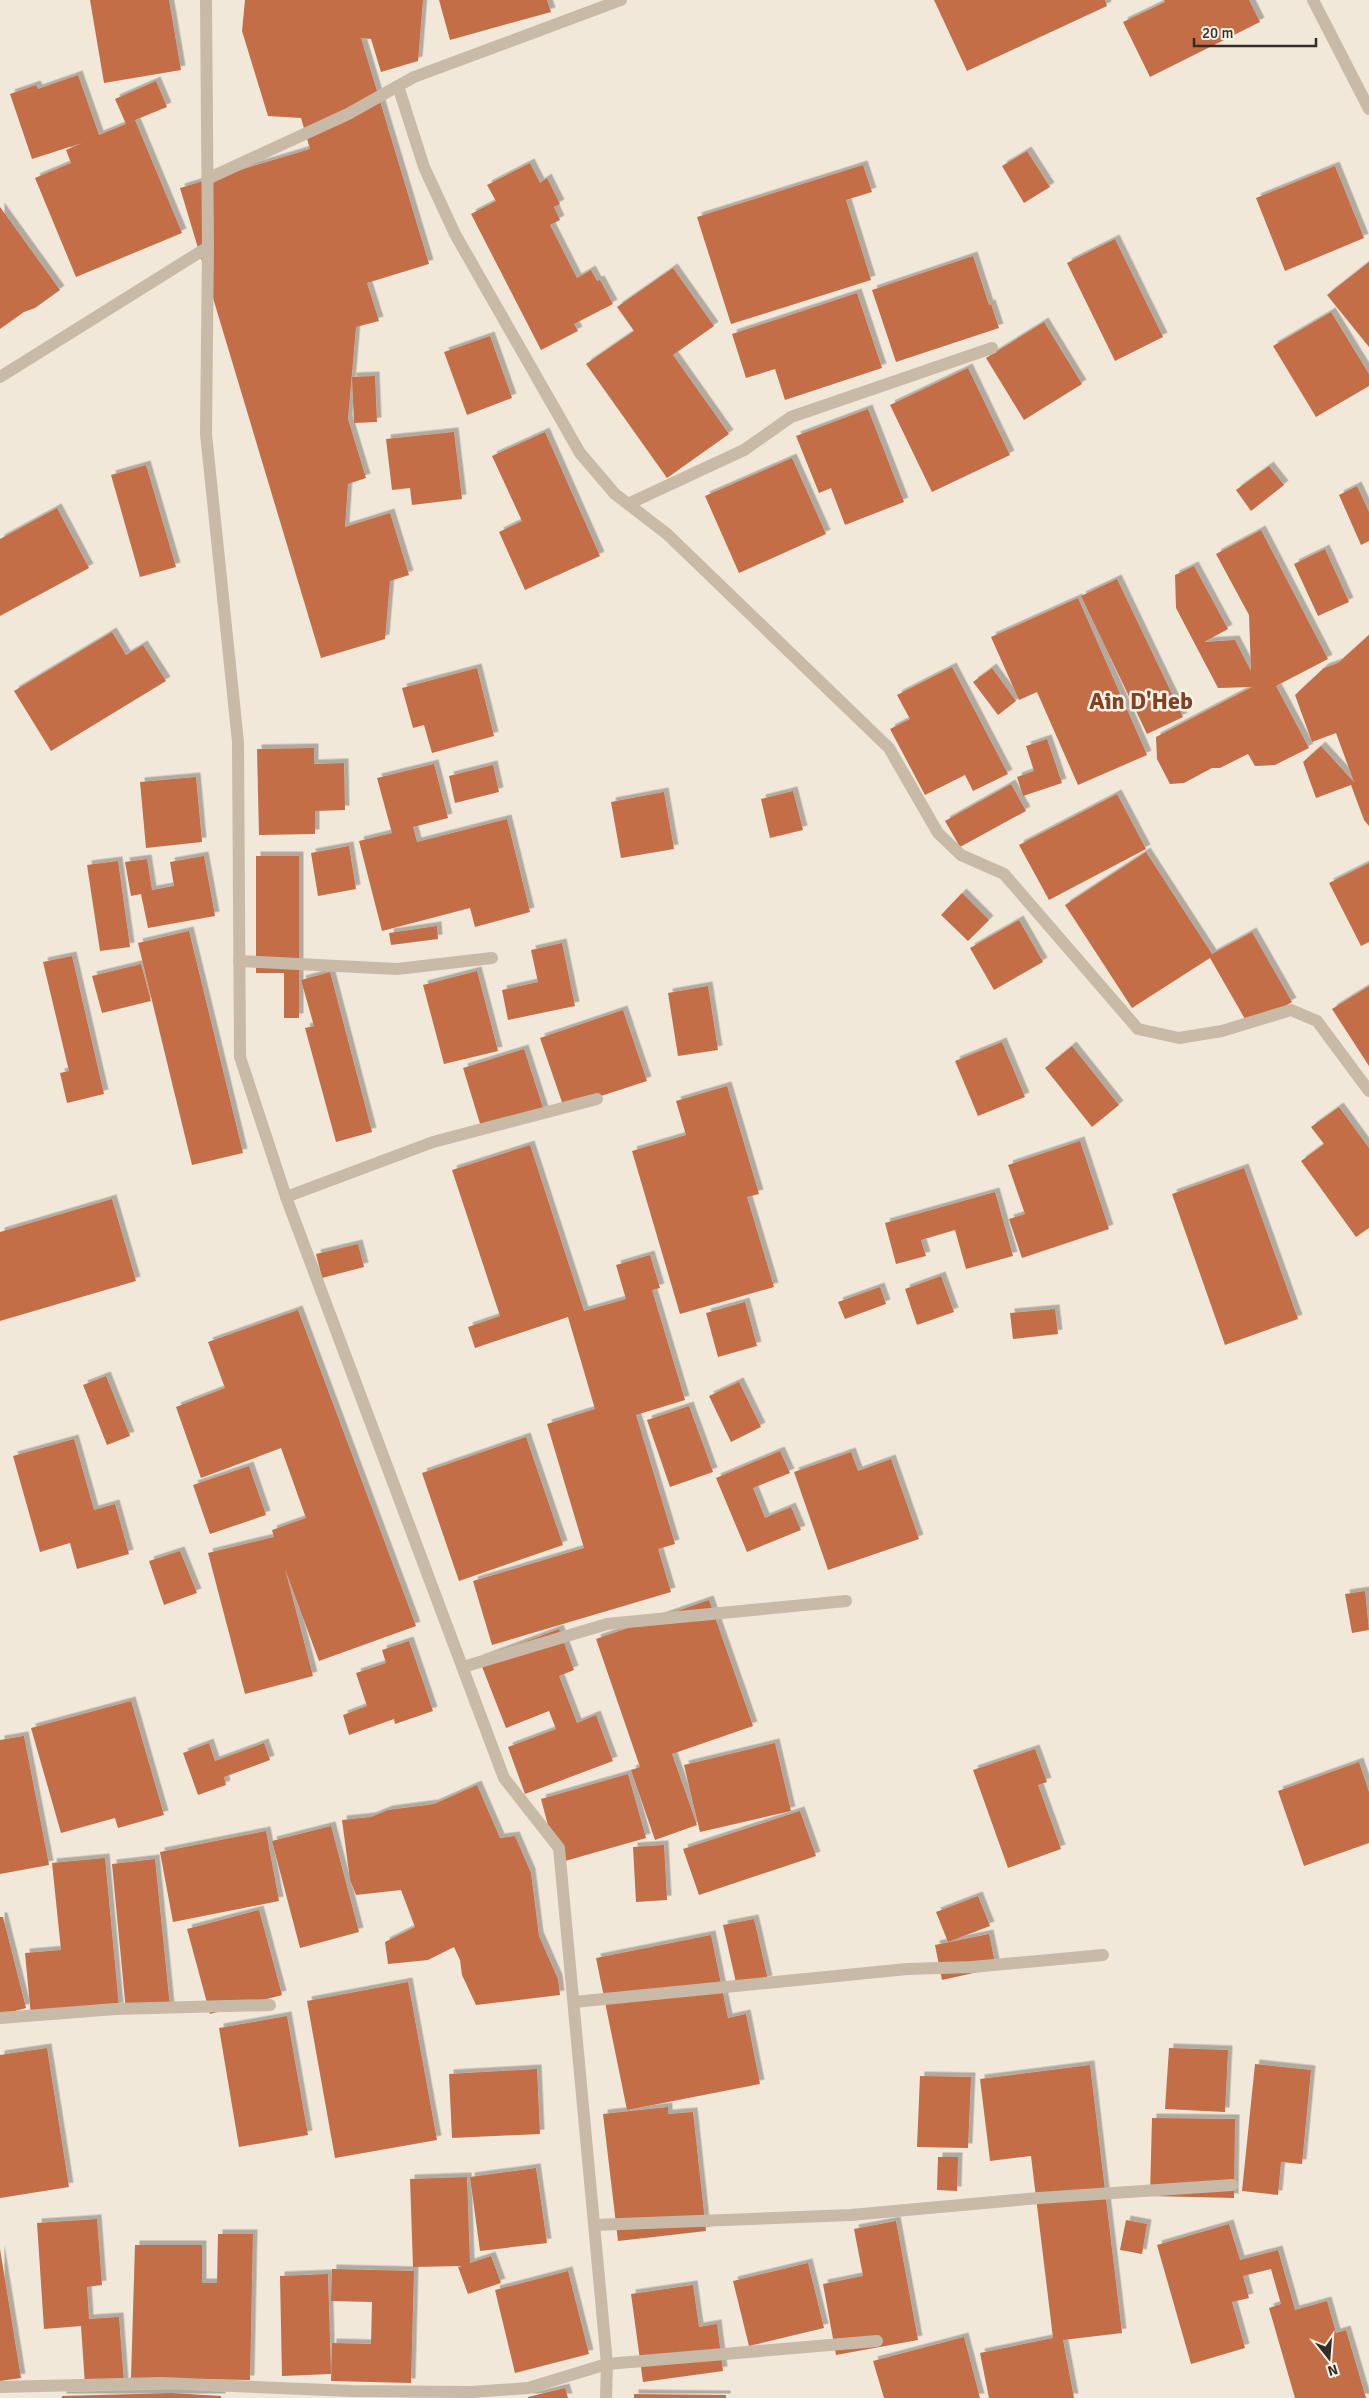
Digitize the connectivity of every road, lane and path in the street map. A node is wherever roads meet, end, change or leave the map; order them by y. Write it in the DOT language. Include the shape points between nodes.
graph roads {
  1 [pos="206,0"];
  2 [pos="621,0"];
  3 [pos="1313,0"];
  4 [pos="398,86"];
  5 [pos="1369,109"];
  6 [pos="208,179"];
  7 [pos="208,247"];
  8 [pos="992,348"];
  9 [pos="0,377"];
  10 [pos="628,504"];
  11 [pos="492,958"];
  12 [pos="239,961"];
  13 [pos="1369,1091"];
  14 [pos="597,1099"];
  15 [pos="286,1197"];
  16 [pos="846,1600"];
  17 [pos="463,1667"];
  18 [pos="1103,1955"];
  19 [pos="574,2002"];
  20 [pos="270,2005"];
  21 [pos="0,2018"];
  22 [pos="1232,2185"];
  23 [pos="595,2225"];
  24 [pos="877,2341"];
  25 [pos="607,2364"];
  26 [pos="0,2387"];
  27 [pos="606,2398"];
  1 -- 6 [label="street"];
  2 -- 4 [label="street" via="414,77"];
  3 -- 5 [label="street"];
  4 -- 6 [label="street" via="348,114"];
  4 -- 10 [label="street" via="424,167 455,234 580,453 615,494"];
  6 -- 7 [label="street"];
  7 -- 9 [label="street"];
  7 -- 12 [label="street" via="206,434 238,742"];
  8 -- 10 [label="street" via="791,416 744,450"];
  10 -- 13 [label="street" via="667,534 889,748 938,833 961,855 1004,874 1138,1029 1179,1038 1222,1031 1291,1010 1316,1020"];
  11 -- 12 [label="street" via="396,969"];
  12 -- 15 [label="street" via="240,1057"];
  14 -- 15 [label="street" via="433,1142"];
  15 -- 17 [label="street"];
  16 -- 17 [label="street" via="607,1624"];
  17 -- 19 [label="street" via="504,1778 559,1848"];
  18 -- 19 [label="street" via="972,1968 907,1969"];
  19 -- 23 [label="street"];
  20 -- 21 [label="street" via="116,2009"];
  22 -- 23 [label="street" via="851,2215"];
  23 -- 25 [label="street"];
  24 -- 25 [label="street"];
  25 -- 26 [label="street" via="528,2388 471,2392 161,2383"];
  25 -- 27 [label="street"];
}
